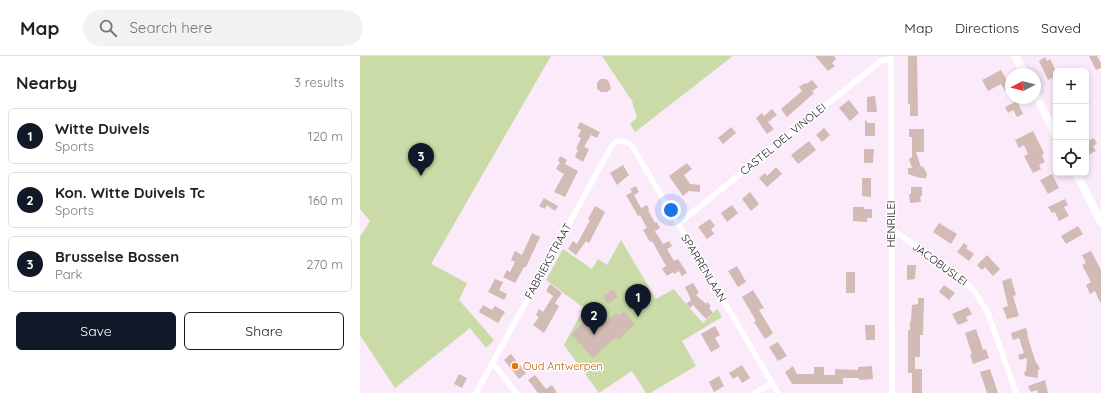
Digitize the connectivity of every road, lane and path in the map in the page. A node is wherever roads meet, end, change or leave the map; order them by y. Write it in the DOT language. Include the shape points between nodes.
graph roads {
  1 [pos="1015,56"];
  2 [pos="891,58"];
  3 [pos="1022,68"];
  4 [pos="1040,104"];
  5 [pos="1053,129"];
  6 [pos="628,143"];
  7 [pos="1078,176"];
  8 [pos="1101,222"];
  9 [pos="677,223"];
  10 [pos="891,229"];
  11 [pos="492,364"];
  12 [pos="772,383"];
  13 [pos="476,393"];
  14 [pos="516,393"];
  15 [pos="755,393"];
  16 [pos="778,393"];
  17 [pos="892,393"];
  18 [pos="1016,393"];
  1 -- 3 [label="street"];
  2 -- 9 [label="street, CASTEL DEL VINOLEI" via="881,61"];
  2 -- 10 [label="street, HENRILEI"];
  4 -- 5 [label="street"];
  6 -- 9 [label="street, SPARRENLAAN"];
  6 -- 11 [label="street, FABRIEKSTRAAT" via="617,142 611,147"];
  7 -- 8 [label="street"];
  9 -- 12 [label="street, SPARRENLAAN"];
  10 -- 17 [label="street, HENRILEI"];
  10 -- 18 [label="street, JACOBUSLEI" via="957,274 975,292 988,313"];
  11 -- 13 [label="street, FABRIEKSTRAAT"];
  11 -- 14 [label="street"];
  12 -- 15 [label="street"];
  12 -- 16 [label="street, SPARRENLAAN"];
}
